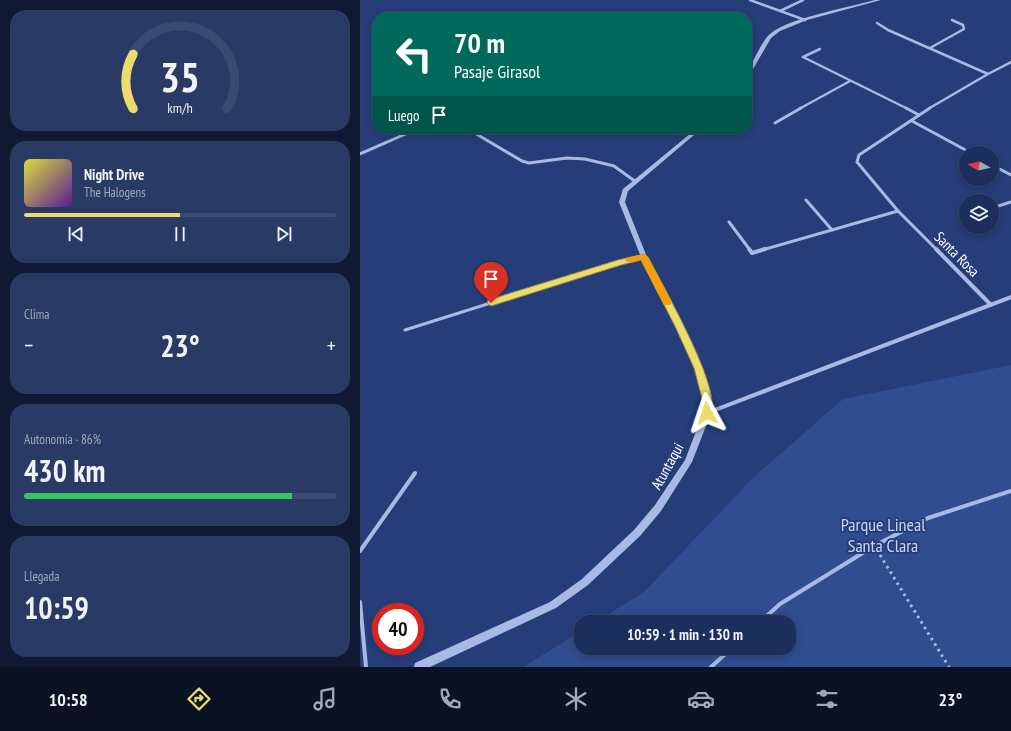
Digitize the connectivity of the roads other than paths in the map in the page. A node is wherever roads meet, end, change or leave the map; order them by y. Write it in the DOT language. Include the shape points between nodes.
graph roads {
  1 [pos="750,0"];
  2 [pos="804,0"];
  3 [pos="879,0"];
  4 [pos="780,11"];
  5 [pos="805,20"];
  6 [pos="952,20"];
  7 [pos="877,24"];
  8 [pos="930,48"];
  9 [pos="820,49"];
  10 [pos="1011,62"];
  11 [pos="752,68"];
  12 [pos="988,74"];
  13 [pos="850,81"];
  14 [pos="919,116"];
  15 [pos="912,121"];
  16 [pos="775,123"];
  17 [pos="406,134"];
  18 [pos="476,134"];
  19 [pos="693,134"];
  20 [pos="959,146"];
  21 [pos="360,154"];
  22 [pos="999,169"];
  23 [pos="1011,175"];
  24 [pos="636,182"];
  25 [pos="806,200"];
  26 [pos="1011,202"];
  27 [pos="999,206"];
  28 [pos="898,211"];
  29 [pos="729,222"];
  30 [pos="832,230"];
  31 [pos="644,257"];
  32 [pos="1011,297"];
  33 [pos="991,305"];
  34 [pos="405,330"];
  35 [pos="707,413"];
  36 [pos="415,473"];
  37 [pos="1011,491"];
  38 [pos="360,550"];
  39 [pos="360,602"];
  40 [pos="768,615"];
  41 [pos="724,655"];
  42 [pos="366,667"];
  43 [pos="419,667"];
  44 [pos="711,667"];
  1 -- 4 [label="street"];
  2 -- 4 [label="street"];
  3 -- 5 [label="street"];
  4 -- 5 [label="street"];
  5 -- 11 [label="street" via="770,37"];
  6 -- 8 [label="street" via="963,25 964,29"];
  7 -- 8 [label="street"];
  8 -- 12 [label="street"];
  9 -- 13 [label="street" via="803,57"];
  10 -- 12 [label="street, Santa Rosa"];
  12 -- 14 [label="street, Santa Rosa"];
  13 -- 14 [label="street"];
  13 -- 16 [label="street"];
  14 -- 15 [label="street, Santa Rosa"];
  15 -- 20 [label="street"];
  15 -- 28 [label="street, Santa Rosa" via="859,155 857,162"];
  17 -- 21 [label="street"];
  18 -- 24 [label="street" via="522,161 529,163 567,158 585,159 614,166"];
  19 -- 24 [label="street, Atuntaqui"];
  22 -- 23 [label="street"];
  24 -- 31 [label="street, Atuntaqui" via="625,190 622,202"];
  25 -- 30 [label="street"];
  26 -- 27 [label="street"];
  28 -- 30 [label="street"];
  28 -- 33 [label="street, Santa Rosa"];
  29 -- 30 [label="street" via="752,253"];
  31 -- 34 [label="lane"];
  31 -- 35 [label="street, Atuntaqui" via="698,368 708,402"];
  32 -- 33 [label="street"];
  33 -- 35 [label="street"];
  35 -- 43 [label="street, Atuntaqui" via="688,462 658,508 637,533 585,582 553,605"];
  36 -- 38 [label="lane"];
  37 -- 40 [label="lane" via="928,518 874,546 780,604"];
  39 -- 42 [label="lane"];
  41 -- 44 [label="lane"];
}
